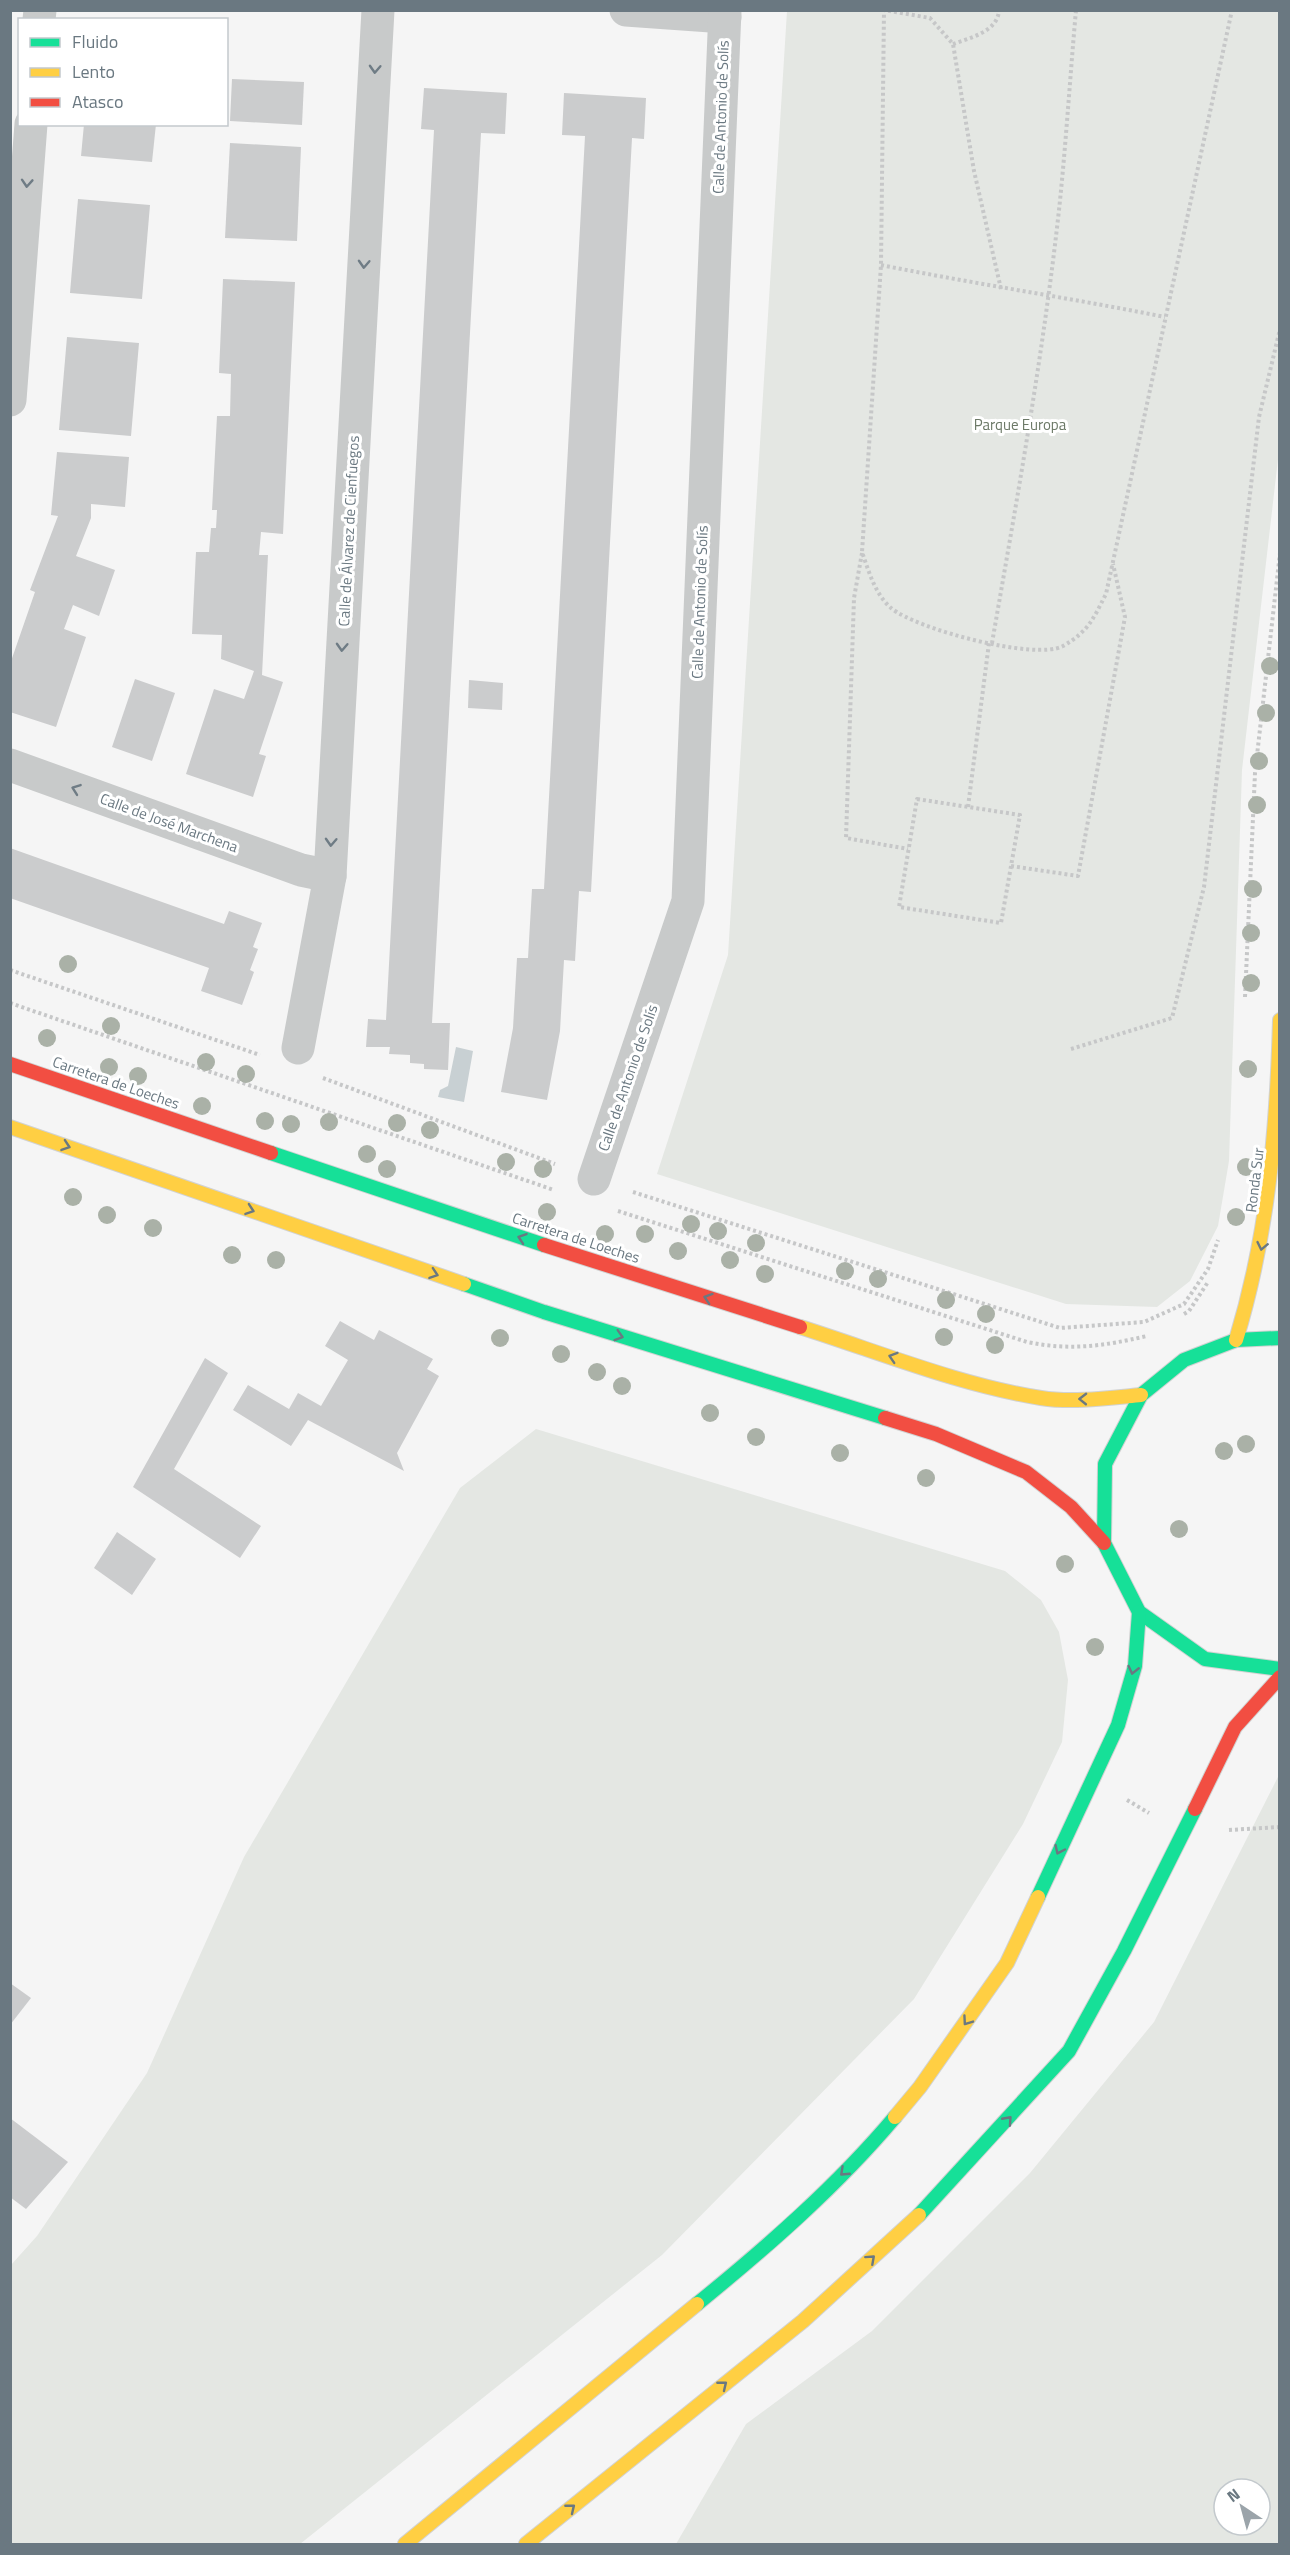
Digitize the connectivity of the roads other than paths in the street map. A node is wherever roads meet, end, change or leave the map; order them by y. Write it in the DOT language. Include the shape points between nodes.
graph roads {
  1 [pos="378,10"];
  2 [pos="626,10"];
  3 [pos="725,14"];
  4 [pos="31,126"];
  5 [pos="10,400"];
  6 [pos="10,765"];
  7 [pos="330,876"];
  8 [pos="1280,1020"];
  9 [pos="284,1054"];
  10 [pos="10,1064"];
  11 [pos="10,1127"];
  12 [pos="594,1179"];
  13 [pos="1280,1338"];
  14 [pos="1236,1340"];
  15 [pos="1141,1395"];
  16 [pos="1104,1543"];
  17 [pos="1139,1612"];
  18 [pos="1280,1669"];
  19 [pos="1280,1677"];
  20 [pos="405,2544"];
  21 [pos="526,2544"];
  1 -- 7 [label="street, Calle de Álvarez de Cienfuegos, one-way"];
  2 -- 3 [label="street"];
  3 -- 12 [label="street, Calle de Antonio de Solís" via="688,901"];
  4 -- 5 [label="street, one-way"];
  7 -- 6 [label="street, Calle de José Marchena, one-way" via="301,870"];
  7 -- 9 [label="street, Calle de Álvarez de Cienfuegos"];
  8 -- 14 [label="main road, Ronda Sur, one-way" via="1278,1125 1267,1222 1252,1293"];
  15 -- 10 [label="main road, Carretera de Loeches, one-way" via="1042,1398 956,1377 567,1252"];
  11 -- 16 [label="main road, one-way" via="544,1312 936,1434 1026,1472 1071,1507"];
  13 -- 14 [label="main road"];
  14 -- 15 [label="main road" via="1184,1360"];
  15 -- 16 [label="main road" via="1105,1464"];
  16 -- 17 [label="main road"];
  17 -- 18 [label="main road" via="1205,1659"];
  17 -- 20 [label="main road, one-way" via="1135,1666 1118,1725 1007,1963 920,2087 864,2154 734,2274"];
  21 -- 19 [label="main road, one-way" via="803,2321 908,2226 1069,2051 1124,1951 1235,1727"];
}
